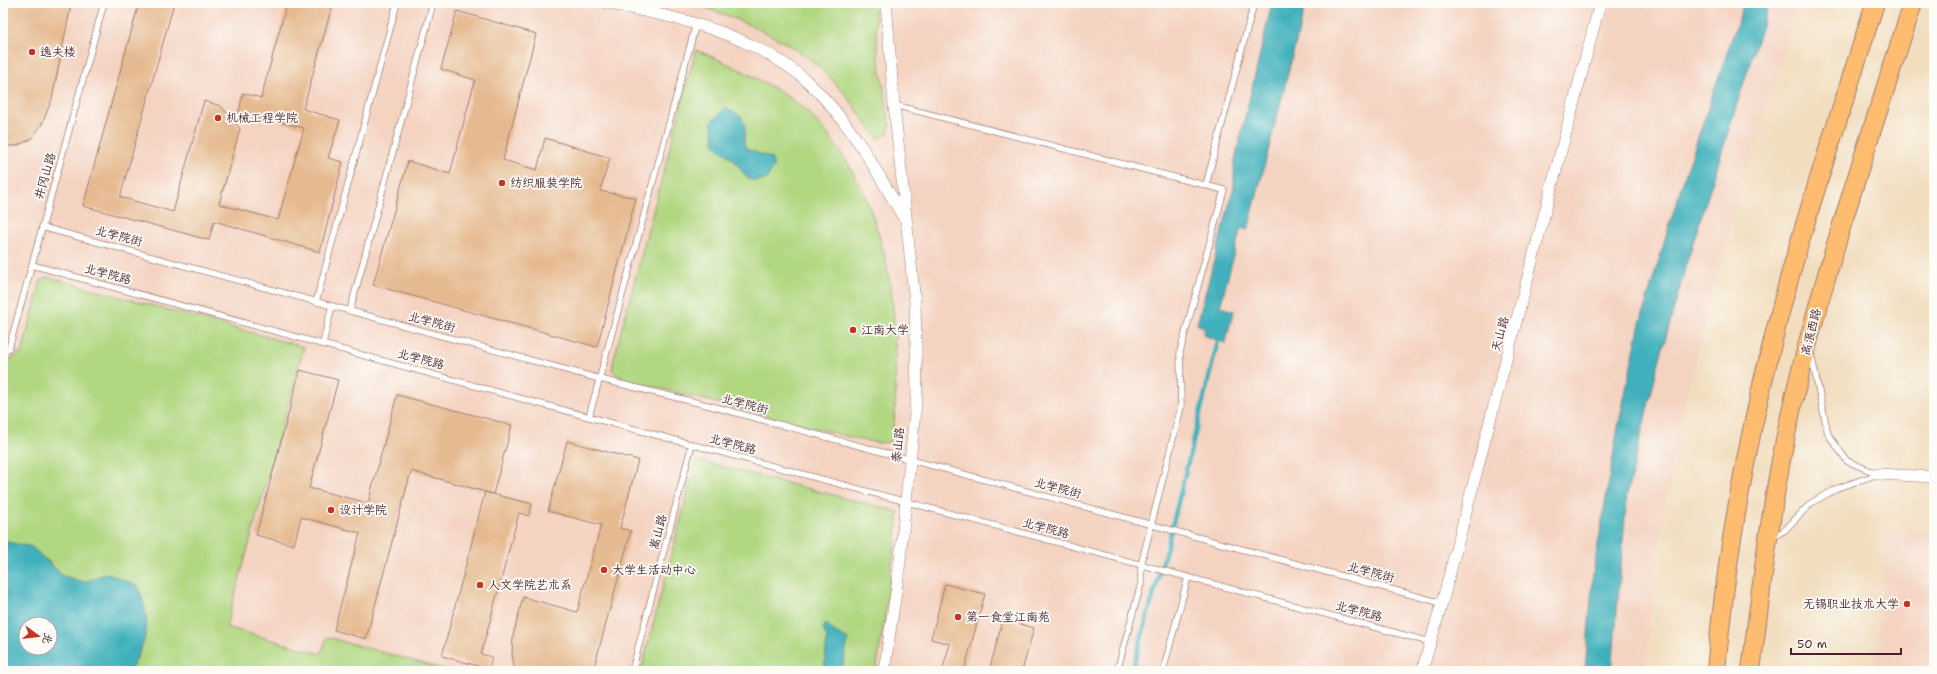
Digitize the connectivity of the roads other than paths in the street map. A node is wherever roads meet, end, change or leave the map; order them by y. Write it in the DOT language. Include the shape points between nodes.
graph roads {
  1 [pos="104,3"];
  2 [pos="397,3"];
  3 [pos="433,3"];
  4 [pos="607,3"];
  5 [pos="886,3"];
  6 [pos="1254,3"];
  7 [pos="1600,3"];
  8 [pos="1875,3"];
  9 [pos="1913,3"];
  10 [pos="696,24"];
  11 [pos="894,105"];
  12 [pos="1206,185"];
  13 [pos="906,221"];
  14 [pos="42,227"];
  15 [pos="32,265"];
  16 [pos="316,302"];
  17 [pos="332,306"];
  18 [pos="350,311"];
  19 [pos="1809,339"];
  20 [pos="323,343"];
  21 [pos="3,351"];
  22 [pos="600,379"];
  23 [pos="589,417"];
  24 [pos="692,444"];
  25 [pos="910,459"];
  26 [pos="1878,474"];
  27 [pos="1934,477"];
  28 [pos="906,502"];
  29 [pos="1151,524"];
  30 [pos="1767,542"];
  31 [pos="1141,565"];
  32 [pos="1188,577"];
  33 [pos="1442,603"];
  34 [pos="1430,642"];
  35 [pos="632,671"];
  36 [pos="884,671"];
  37 [pos="1117,671"];
  38 [pos="1163,671"];
  39 [pos="1422,671"];
  40 [pos="1716,671"];
  41 [pos="1752,671"];
  1 -- 14 [label="lane, 井冈山路"];
  2 -- 16 [label="lane"];
  3 -- 18 [label="lane"];
  4 -- 10 [label="street"];
  5 -- 11 [label="street, 泰山路"];
  6 -- 12 [label="lane"];
  7 -- 33 [label="street, 天山路"];
  8 -- 40 [label="main road" via="1797,252 1772,343 1734,527"];
  9 -- 19 [label="main road, 高浪西路" via="1821,292"];
  10 -- 13 [label="street" via="774,58 807,81 858,140"];
  10 -- 22 [label="lane"];
  11 -- 12 [label="lane"];
  11 -- 13 [label="street, 泰山路"];
  12 -- 29 [label="lane" via="1224,190 1180,352 1181,407"];
  13 -- 25 [label="street, 泰山路" via="916,310 917,393"];
  14 -- 15 [label="lane, 井冈山路"];
  14 -- 16 [label="lane, 北学院街"];
  15 -- 20 [label="lane, 北学院路"];
  15 -- 21 [label="lane, 井冈山路" via="9,348"];
  16 -- 17 [label="lane, 北学院街"];
  17 -- 18 [label="lane, 北学院街"];
  17 -- 20 [label="lane"];
  18 -- 22 [label="lane, 北学院街"];
  19 -- 26 [label="lane" via="1828,434 1847,461"];
  19 -- 30 [label="main road, 高浪西路" via="1794,399"];
  20 -- 23 [label="lane, 北学院路"];
  22 -- 23 [label="lane"];
  22 -- 25 [label="lane, 北学院街"];
  23 -- 24 [label="lane, 北学院路"];
  24 -- 28 [label="lane, 北学院路"];
  24 -- 35 [label="lane, 嵩山路"];
  25 -- 28 [label="street, 泰山路"];
  25 -- 29 [label="lane, 北学院街"];
  26 -- 27 [label="street"];
  26 -- 30 [label="lane" via="1838,488 1811,503 1785,530"];
  28 -- 31 [label="lane, 北学院路"];
  28 -- 36 [label="street, 泰山路" via="898,579"];
  29 -- 31 [label="lane"];
  29 -- 33 [label="lane, 北学院街"];
  30 -- 41 [label="main road, 高浪西路"];
  31 -- 32 [label="lane, 北学院路"];
  31 -- 37 [label="lane" via="1142,584"];
  32 -- 34 [label="lane, 北学院路"];
  32 -- 38 [label="lane"];
  33 -- 34 [label="street, 天山路"];
  34 -- 39 [label="street, 天山路"];
}
